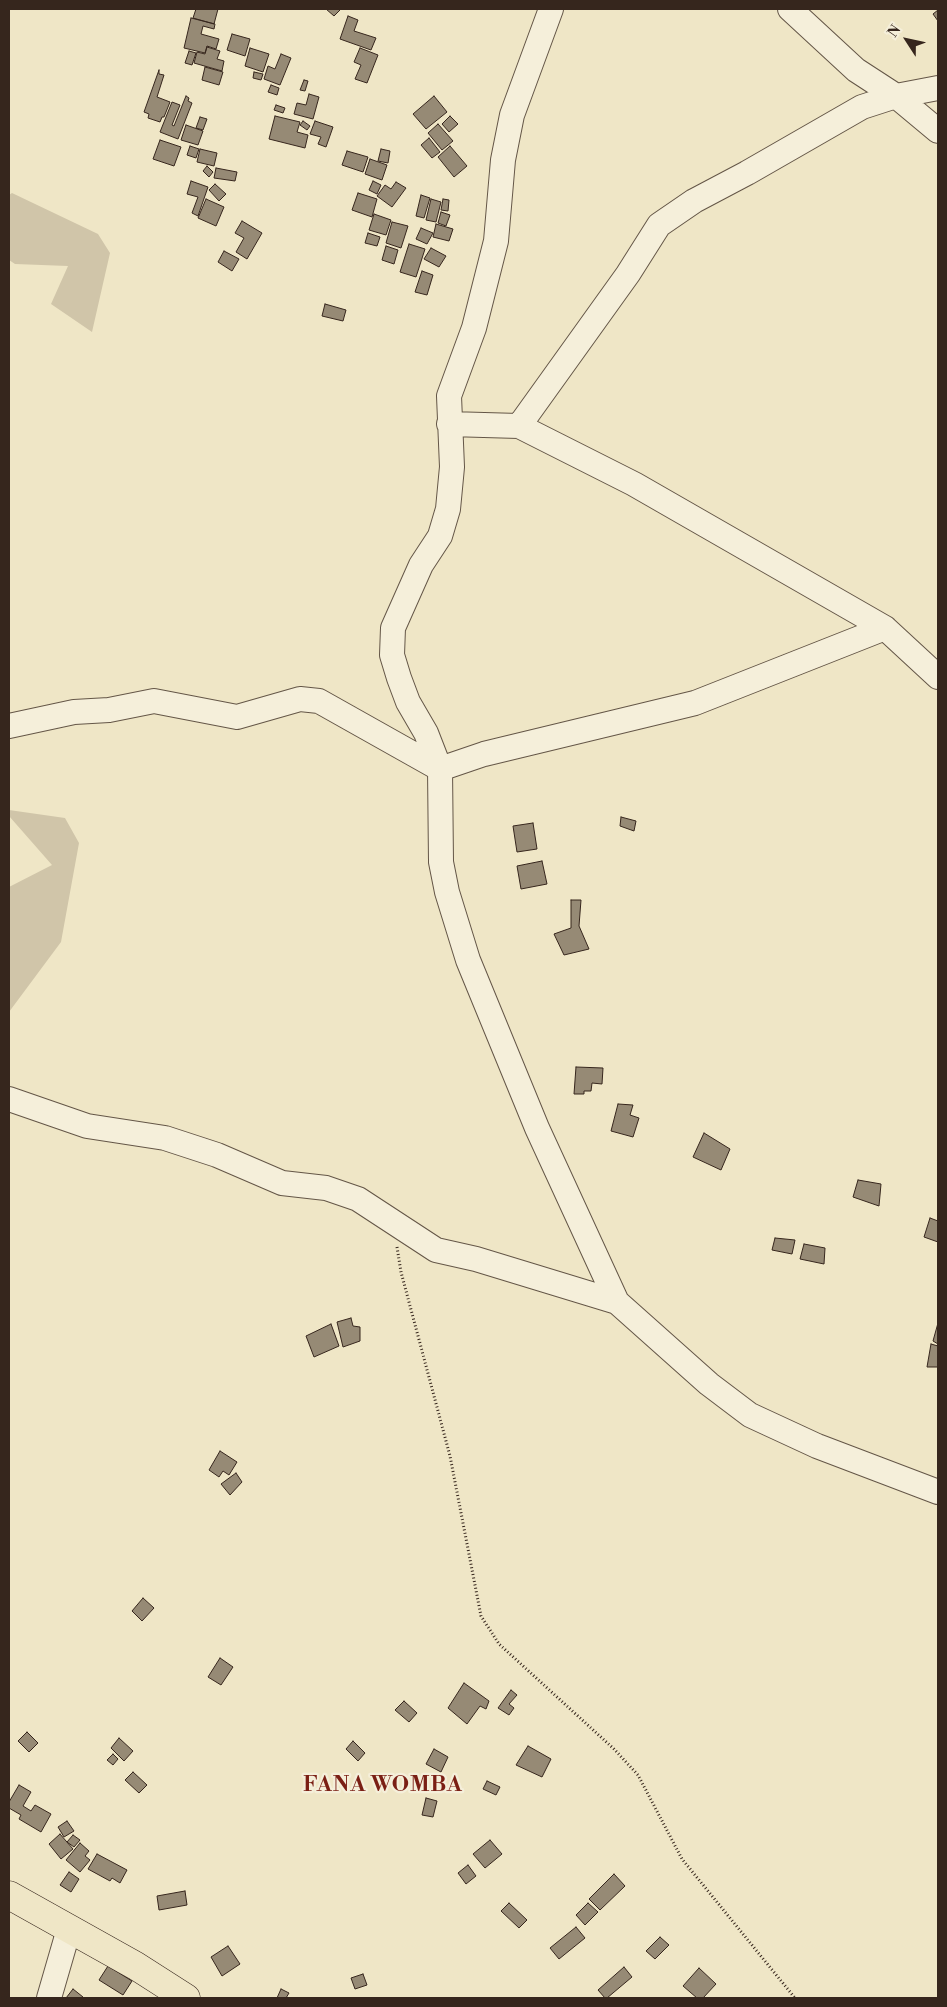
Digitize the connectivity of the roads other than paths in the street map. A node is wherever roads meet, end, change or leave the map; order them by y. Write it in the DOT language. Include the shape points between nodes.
graph roads {
  1 [pos="551,9"];
  2 [pos="790,9"];
  3 [pos="938,88"];
  4 [pos="896,96"];
  5 [pos="938,131"];
  6 [pos="449,424"];
  7 [pos="519,426"];
  8 [pos="885,628"];
  9 [pos="938,678"];
  10 [pos="9,726"];
  11 [pos="440,769"];
  12 [pos="9,1099"];
  13 [pos="617,1302"];
  14 [pos="938,1492"];
  15 [pos="9,1896"];
  16 [pos="69,1929"];
  17 [pos="49,1998"];
  18 [pos="186,1998"];
  1 -- 6 [label="street" via="507,134 496,241 474,328 449,396"];
  2 -- 4 [label="street" via="856,70"];
  3 -- 4 [label="street"];
  4 -- 5 [label="street"];
  4 -- 7 [label="street" via="862,107 694,201 660,226"];
  6 -- 7 [label="street"];
  6 -- 11 [label="street" via="452,467 448,509 440,536 421,565 393,628 392,654 408,702 426,733"];
  7 -- 8 [label="street" via="634,484"];
  8 -- 9 [label="street"];
  8 -- 11 [label="street" via="695,703 484,754"];
  10 -- 11 [label="street" via="74,712 109,710 154,701 237,717 300,699 319,701"];
  11 -- 13 [label="street" via="441,862 468,960 537,1128"];
  12 -- 13 [label="street" via="88,1126 165,1138 217,1155 282,1183 326,1188 358,1199 436,1250"];
  13 -- 14 [label="street" via="709,1384 750,1415 816,1446"];
  15 -- 16 [label="main road"];
  16 -- 17 [label="street"];
  16 -- 18 [label="main road"];
}
